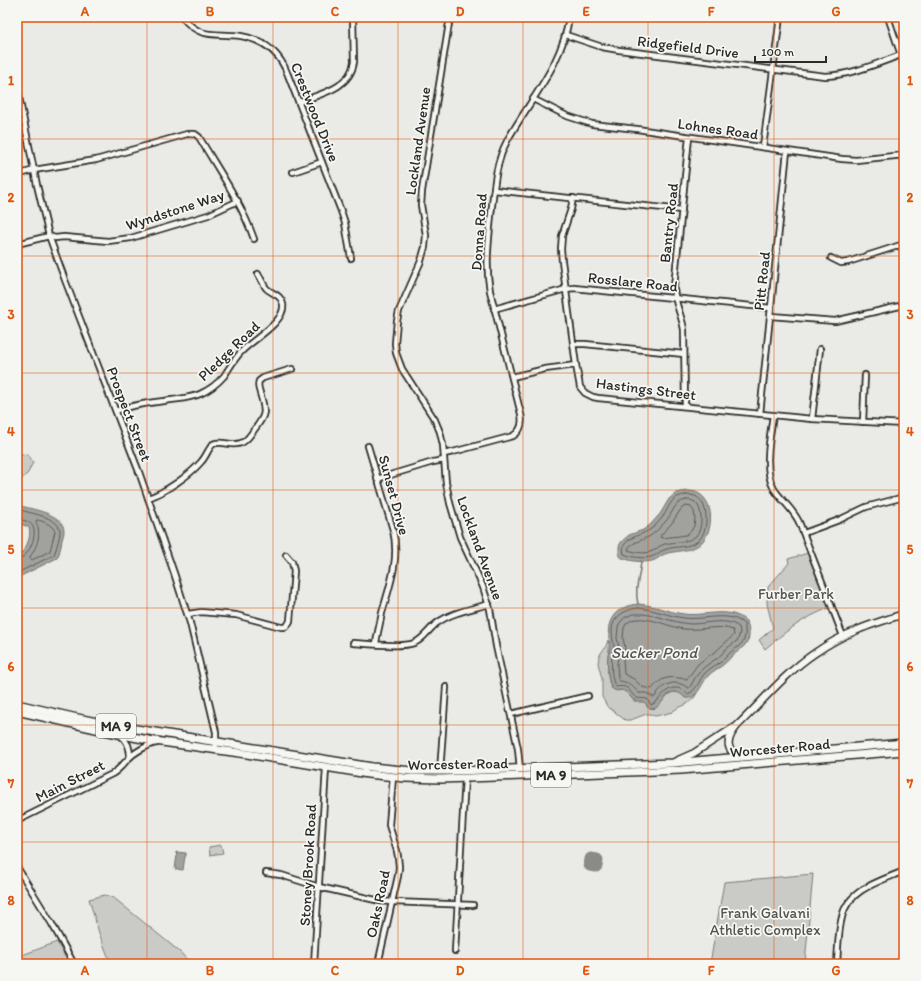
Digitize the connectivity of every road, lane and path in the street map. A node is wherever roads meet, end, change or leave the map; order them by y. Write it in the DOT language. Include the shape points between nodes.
graph roads {
  1 [pos="182,17"];
  2 [pos="353,17"];
  3 [pos="450,17"];
  4 [pos="569,17"];
  5 [pos="780,17"];
  6 [pos="888,17"];
  7 [pos="566,35"];
  8 [pos="901,55"];
  9 [pos="904,64"];
  10 [pos="773,70"];
  11 [pos="17,88"];
  12 [pos="533,99"];
  13 [pos="299,102"];
  14 [pos="690,137"];
  15 [pos="763,148"];
  16 [pos="787,151"];
  17 [pos="904,155"];
  18 [pos="322,162"];
  19 [pos="34,170"];
  20 [pos="293,172"];
  21 [pos="17,175"];
  22 [pos="494,190"];
  23 [pos="572,198"];
  24 [pos="238,201"];
  25 [pos="682,210"];
  26 [pos="49,236"];
  27 [pos="254,239"];
  28 [pos="17,244"];
  29 [pos="904,244"];
  30 [pos="351,258"];
  31 [pos="831,258"];
  32 [pos="258,274"];
  33 [pos="566,289"];
  34 [pos="675,298"];
  35 [pos="904,305"];
  36 [pos="771,308"];
  37 [pos="494,309"];
  38 [pos="770,316"];
  39 [pos="574,344"];
  40 [pos="820,349"];
  41 [pos="684,354"];
  42 [pos="576,365"];
  43 [pos="292,369"];
  44 [pos="865,375"];
  45 [pos="512,377"];
  46 [pos="685,406"];
  47 [pos="116,411"];
  48 [pos="760,414"];
  49 [pos="773,415"];
  50 [pos="812,419"];
  51 [pos="863,422"];
  52 [pos="904,424"];
  53 [pos="368,446"];
  54 [pos="444,454"];
  55 [pos="444,460"];
  56 [pos="377,479"];
  57 [pos="904,497"];
  58 [pos="148,498"];
  59 [pos="804,533"];
  60 [pos="286,555"];
  61 [pos="489,604"];
  62 [pos="188,614"];
  63 [pos="904,614"];
  64 [pos="843,636"];
  65 [pos="353,643"];
  66 [pos="376,644"];
  67 [pos="446,687"];
  68 [pos="588,696"];
  69 [pos="17,704"];
  70 [pos="17,711"];
  71 [pos="511,714"];
  72 [pos="737,726"];
  73 [pos="118,734"];
  74 [pos="162,742"];
  75 [pos="216,742"];
  76 [pos="904,743"];
  77 [pos="215,750"];
  78 [pos="904,751"];
  79 [pos="130,757"];
  80 [pos="742,757"];
  81 [pos="672,763"];
  82 [pos="326,768"];
  83 [pos="520,769"];
  84 [pos="440,772"];
  85 [pos="393,777"];
  86 [pos="466,778"];
  87 [pos="17,821"];
  88 [pos="17,867"];
  89 [pos="904,871"];
  90 [pos="266,873"];
  91 [pos="319,887"];
  92 [pos="392,902"];
  93 [pos="458,904"];
  94 [pos="473,905"];
  95 [pos="455,951"];
  96 [pos="904,959"];
  97 [pos="74,964"];
  98 [pos="314,964"];
  99 [pos="378,964"];
  100 [pos="837,964"];
  101 [pos="904,964"];
  1 -- 13 [label="street, Crestwood Drive" via="203,33 242,36 259,41 268,47 283,64"];
  2 -- 13 [label="street" via="354,62 348,78 336,88"];
  3 -- 54 [label="street, Lockland Avenue" via="422,191 421,206 426,235 424,254 399,311 395,347 402,369 437,426"];
  4 -- 7 [label="street, Donna Road"];
  5 -- 10 [label="street"];
  6 -- 8 [label="street"];
  7 -- 10 [label="street, Ridgefield Drive" via="610,49"];
  7 -- 12 [label="street, Donna Road" via="557,58"];
  8 -- 9 [label="street"];
  8 -- 10 [label="street, Ridgefield Drive" via="836,76"];
  10 -- 15 [label="street"];
  11 -- 19 [label="street, Prospect Street"];
  12 -- 14 [label="street, Lohnes Road" via="561,114 586,122"];
  12 -- 22 [label="street, Donna Road" via="501,154"];
  13 -- 18 [label="street, Crestwood Drive"];
  14 -- 15 [label="street, Lohnes Road"];
  14 -- 25 [label="street, Bantry Road"];
  15 -- 16 [label="street, Lohnes Road"];
  16 -- 17 [label="street, Lohnes Road" via="849,160"];
  16 -- 36 [label="street, Pitt Road"];
  18 -- 20 [label="street"];
  18 -- 30 [label="street, Crestwood Drive" via="343,217"];
  19 -- 21 [label="street"];
  19 -- 24 [label="street" via="92,160 186,134 195,134"];
  19 -- 26 [label="street, Prospect Street"];
  22 -- 23 [label="street"];
  22 -- 37 [label="street, Donna Road" via="487,266"];
  23 -- 25 [label="street"];
  23 -- 33 [label="street, Hastings Street" via="561,242"];
  24 -- 26 [label="street, Wyndstone Way" via="208,215 137,237 102,240"];
  24 -- 27 [label="street"];
  25 -- 34 [label="street, Bantry Road"];
  26 -- 28 [label="street, Wyndstone Way"];
  26 -- 47 [label="street, Prospect Street"];
  29 -- 31 [label="street" via="848,262 841,263"];
  32 -- 47 [label="street, Pledge Road" via="266,288 281,298 282,312 268,330 242,351 220,380 194,396 132,405"];
  33 -- 34 [label="street, Rosslare Road"];
  33 -- 37 [label="street, Rosslare Road"];
  33 -- 39 [label="street, Hastings Street"];
  34 -- 36 [label="street, Rosslare Road"];
  34 -- 41 [label="street, Bantry Road" via="683,325"];
  35 -- 38 [label="street" via="835,321"];
  36 -- 38 [label="street, Pitt Road"];
  37 -- 45 [label="street, Donna Road"];
  38 -- 48 [label="street, Pitt Road"];
  39 -- 41 [label="street"];
  39 -- 42 [label="street, Hastings Street"];
  40 -- 50 [label="street"];
  41 -- 46 [label="street, Bantry Road"];
  42 -- 45 [label="street"];
  42 -- 46 [label="street, Hastings Street" via="580,387 593,397"];
  43 -- 58 [label="street" via="260,379 258,387 264,406 264,416 247,440 241,444 213,444 190,473 162,492"];
  44 -- 51 [label="street"];
  45 -- 54 [label="street, Donna Road" via="522,419 521,427 516,434"];
  46 -- 48 [label="street, Hastings Street"];
  47 -- 58 [label="street, Prospect Street"];
  48 -- 49 [label="street, Hastings Street"];
  49 -- 50 [label="street, Hastings Street"];
  49 -- 59 [label="street" via="769,476 775,490 793,512"];
  50 -- 51 [label="street, Hastings Street"];
  51 -- 52 [label="street, Hastings Street"];
  53 -- 56 [label="street, Sunset Drive"];
  54 -- 55 [label="street, Lockland Avenue"];
  55 -- 56 [label="street"];
  55 -- 61 [label="street, Lockland Avenue" via="447,490 456,525"];
  56 -- 66 [label="street, Sunset Drive" via="394,536 396,552"];
  57 -- 59 [label="street" via="866,507"];
  58 -- 62 [label="street, Prospect Street"];
  59 -- 64 [label="street"];
  60 -- 62 [label="street" via="294,570 290,621 287,626 281,627 232,615 201,612"];
  61 -- 66 [label="street" via="446,617 413,644"];
  61 -- 71 [label="street, Lockland Avenue"];
  62 -- 75 [label="street, Prospect Street" via="216,729"];
  63 -- 64 [label="main road"];
  64 -- 72 [label="main road" via="788,674"];
  65 -- 66 [label="street"];
  67 -- 84 [label="street"];
  68 -- 71 [label="street"];
  69 -- 75 [label="highway, Worcester Road / MA 9" via="105,724"];
  70 -- 73 [label="highway, Worcester Road / MA 9"];
  71 -- 83 [label="street, Lockland Avenue"];
  72 -- 80 [label="main road" via="728,742 733,752"];
  72 -- 81 [label="main road" via="687,757"];
  73 -- 74 [label="highway, Worcester Road / MA 9"];
  73 -- 79 [label="street" via="126,741"];
  74 -- 77 [label="highway, Worcester Road / MA 9"];
  74 -- 79 [label="street, Main Street" via="148,746"];
  75 -- 77 [label="street, Prospect Street"];
  75 -- 84 [label="highway, Worcester Road / MA 9" via="378,768"];
  76 -- 80 [label="highway, Worcester Road / MA 9"];
  77 -- 82 [label="highway, Worcester Road / MA 9"];
  78 -- 86 [label="highway, Worcester Road / MA 9" via="681,770"];
  79 -- 87 [label="street, Main Street" via="112,774"];
  80 -- 81 [label="highway, Worcester Road / MA 9"];
  81 -- 83 [label="highway, Worcester Road / MA 9"];
  82 -- 85 [label="highway, Worcester Road / MA 9"];
  82 -- 91 [label="street, Stoney Brook Road"];
  83 -- 84 [label="highway, Worcester Road / MA 9"];
  85 -- 86 [label="highway, Worcester Road / MA 9"];
  85 -- 92 [label="street, Oaks Road" via="389,825 399,867"];
  86 -- 93 [label="street"];
  88 -- 97 [label="street"];
  89 -- 100 [label="street" via="867,887 845,907"];
  90 -- 91 [label="street"];
  91 -- 92 [label="street"];
  91 -- 98 [label="street, Stoney Brook Road"];
  92 -- 93 [label="street"];
  92 -- 99 [label="street, Oaks Road"];
  93 -- 94 [label="street"];
  93 -- 95 [label="street"];
  96 -- 101 [label="street"];
}
